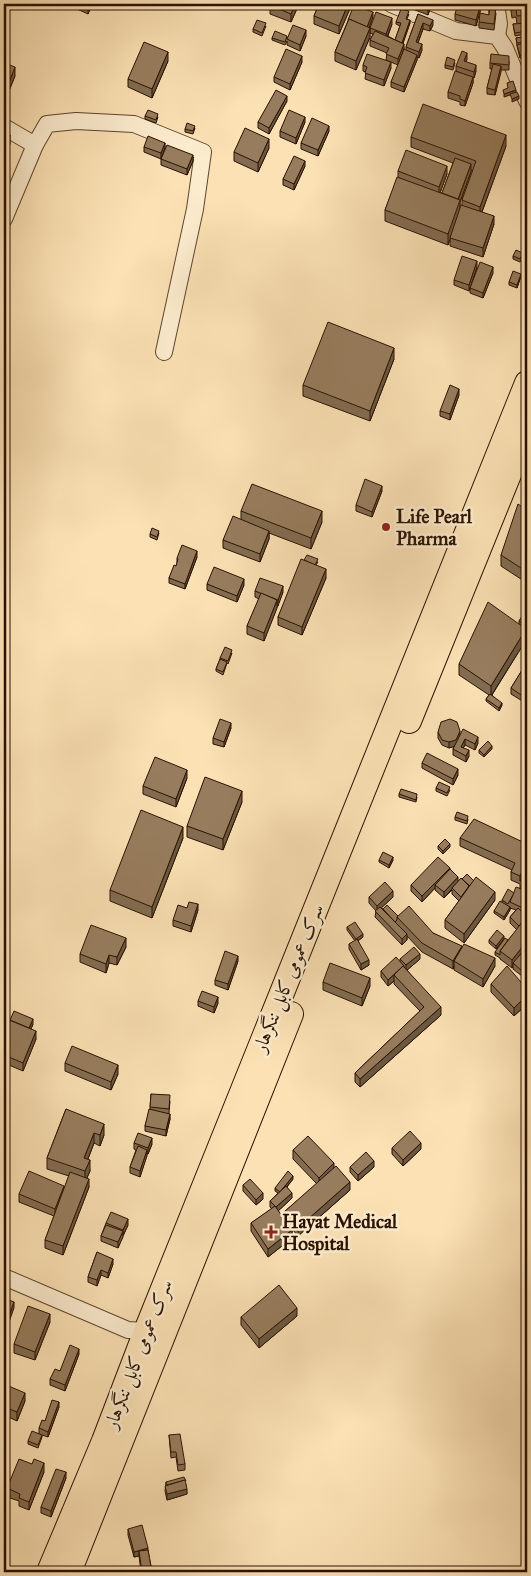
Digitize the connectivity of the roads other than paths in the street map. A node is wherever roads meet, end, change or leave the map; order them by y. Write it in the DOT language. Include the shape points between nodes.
graph roads {
  1 [pos="391,4"];
  2 [pos="496,4"];
  3 [pos="408,7"];
  4 [pos="497,36"];
  5 [pos="527,101"];
  6 [pos="4,127"];
  7 [pos="35,145"];
  8 [pos="4,219"];
  9 [pos="164,352"];
  10 [pos="527,383"];
  11 [pos="527,430"];
  12 [pos="456,582"];
  13 [pos="4,1277"];
  14 [pos="155,1325"];
  15 [pos="49,1572"];
  16 [pos="69,1572"];
  1 -- 3 [label="street"];
  2 -- 4 [label="street"];
  3 -- 4 [label="street" via="456,31"];
  4 -- 5 [label="street"];
  6 -- 7 [label="street"];
  7 -- 8 [label="street"];
  7 -- 9 [label="street" via="47,124 76,121 134,124 203,152 195,209"];
  10 -- 12 [label="highway, سرک عمومی کابل ننگرهار"];
  11 -- 12 [label="highway, سرک عمومی کابل ننگرهار"];
  12 -- 14 [label="highway, سرک عمومی کابل ننگرهار"];
  13 -- 14 [label="street" via="128,1330"];
  14 -- 15 [label="highway, سرک عمومی کابل ننگرهار"];
  14 -- 16 [label="highway, سرک عمومی کابل ننگرهار"];
}
